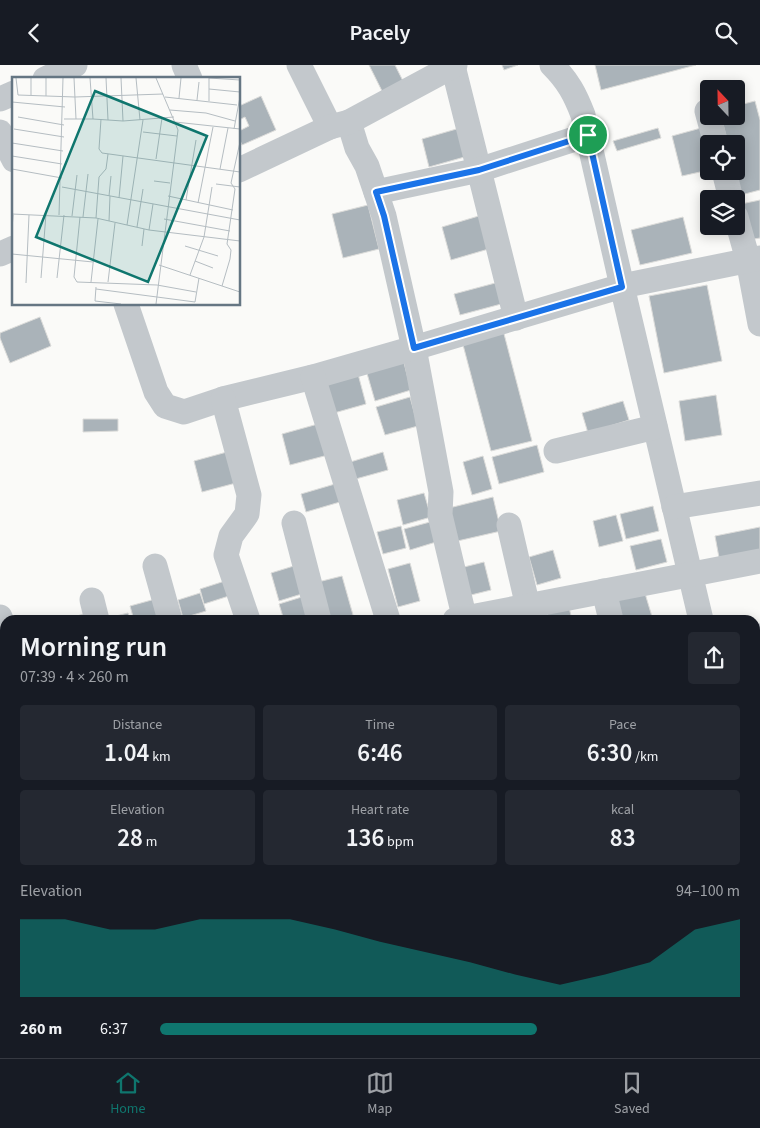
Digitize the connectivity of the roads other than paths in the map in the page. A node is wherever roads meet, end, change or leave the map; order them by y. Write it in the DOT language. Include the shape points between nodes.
graph roads {
  1 [pos="75,65"];
  2 [pos="81,65"];
  3 [pos="184,65"];
  4 [pos="299,65"];
  5 [pos="552,65"];
  6 [pos="454,66"];
  7 [pos="49,77"];
  8 [pos="86,77"];
  9 [pos="189,77"];
  10 [pos="12,94"];
  11 [pos="0,99"];
  12 [pos="340,124"];
  13 [pos="0,132"];
  14 [pos="588,135"];
  15 [pos="12,155"];
  16 [pos="240,170"];
  17 [pos="479,170"];
  18 [pos="376,192"];
  19 [pos="744,235"];
  20 [pos="12,249"];
  21 [pos="0,254"];
  22 [pos="754,259"];
  23 [pos="622,287"];
  24 [pos="126,305"];
  25 [pos="516,318"];
  26 [pos="760,324"];
  27 [pos="414,348"];
  28 [pos="313,377"];
  29 [pos="223,399"];
  30 [pos="655,427"];
  31 [pos="556,451"];
  32 [pos="760,493"];
  33 [pos="674,507"];
  34 [pos="294,523"];
  35 [pos="510,525"];
  36 [pos="760,561"];
  37 [pos="155,566"];
  38 [pos="690,574"];
  39 [pos="604,591"];
  40 [pos="530,613"];
  41 [pos="169,615"];
  42 [pos="246,615"];
  43 [pos="318,615"];
  44 [pos="386,615"];
  45 [pos="460,615"];
  46 [pos="507,615"];
  47 [pos="610,615"];
  48 [pos="700,615"];
  1 -- 7 [label="street"];
  2 -- 8 [label="street"];
  3 -- 9 [label="street"];
  4 -- 12 [label="street"];
  5 -- 14 [label="street" via="576,95"];
  6 -- 12 [label="street"];
  6 -- 17 [label="street"];
  10 -- 11 [label="street"];
  12 -- 16 [label="street"];
  12 -- 18 [label="street" via="367,166"];
  13 -- 15 [label="street"];
  14 -- 17 [label="street"];
  14 -- 23 [label="street"];
  17 -- 18 [label="street"];
  17 -- 25 [label="street"];
  18 -- 27 [label="street"];
  19 -- 22 [label="street"];
  20 -- 21 [label="street"];
  22 -- 23 [label="street"];
  22 -- 26 [label="street"];
  23 -- 25 [label="street"];
  23 -- 30 [label="street"];
  24 -- 29 [label="street" via="156,392 165,406 184,412"];
  25 -- 27 [label="street"];
  27 -- 28 [label="street"];
  27 -- 45 [label="street" via="441,492 440,515"];
  28 -- 29 [label="street"];
  28 -- 44 [label="street"];
  29 -- 42 [label="street" via="249,495 246,514 231,535 226,555"];
  30 -- 31 [label="street"];
  30 -- 33 [label="street"];
  32 -- 33 [label="street"];
  33 -- 38 [label="street"];
  34 -- 43 [label="street"];
  35 -- 40 [label="street"];
  36 -- 38 [label="street"];
  37 -- 41 [label="street"];
  38 -- 39 [label="street"];
  38 -- 48 [label="street"];
  39 -- 40 [label="street"];
  39 -- 47 [label="street"];
  40 -- 46 [label="street"];
}
